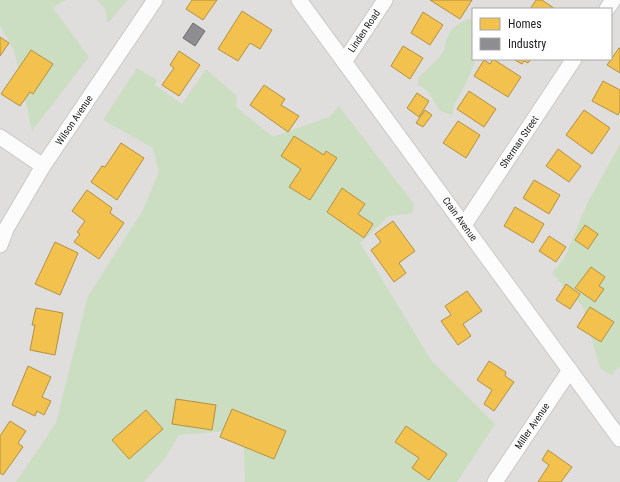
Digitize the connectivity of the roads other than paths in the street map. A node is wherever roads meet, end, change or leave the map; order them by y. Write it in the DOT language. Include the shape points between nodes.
graph roads {
  1 [pos="155,0"];
  2 [pos="299,0"];
  3 [pos="385,0"];
  4 [pos="573,60"];
  5 [pos="344,62"];
  6 [pos="0,137"];
  7 [pos="43,166"];
  8 [pos="464,225"];
  9 [pos="0,245"];
  10 [pos="570,370"];
  11 [pos="620,439"];
  12 [pos="495,482"];
  1 -- 7 [label="street, Wilson Avenue"];
  2 -- 5 [label="street, Crain Avenue"];
  3 -- 5 [label="street, Linden Road"];
  4 -- 8 [label="street, Sherman Street"];
  5 -- 8 [label="street, Crain Avenue"];
  6 -- 7 [label="street"];
  7 -- 9 [label="street, Wilson Avenue" via="6,229"];
  8 -- 10 [label="street, Crain Avenue"];
  10 -- 11 [label="street, Crain Avenue"];
  10 -- 12 [label="street, Miller Avenue"];
}
